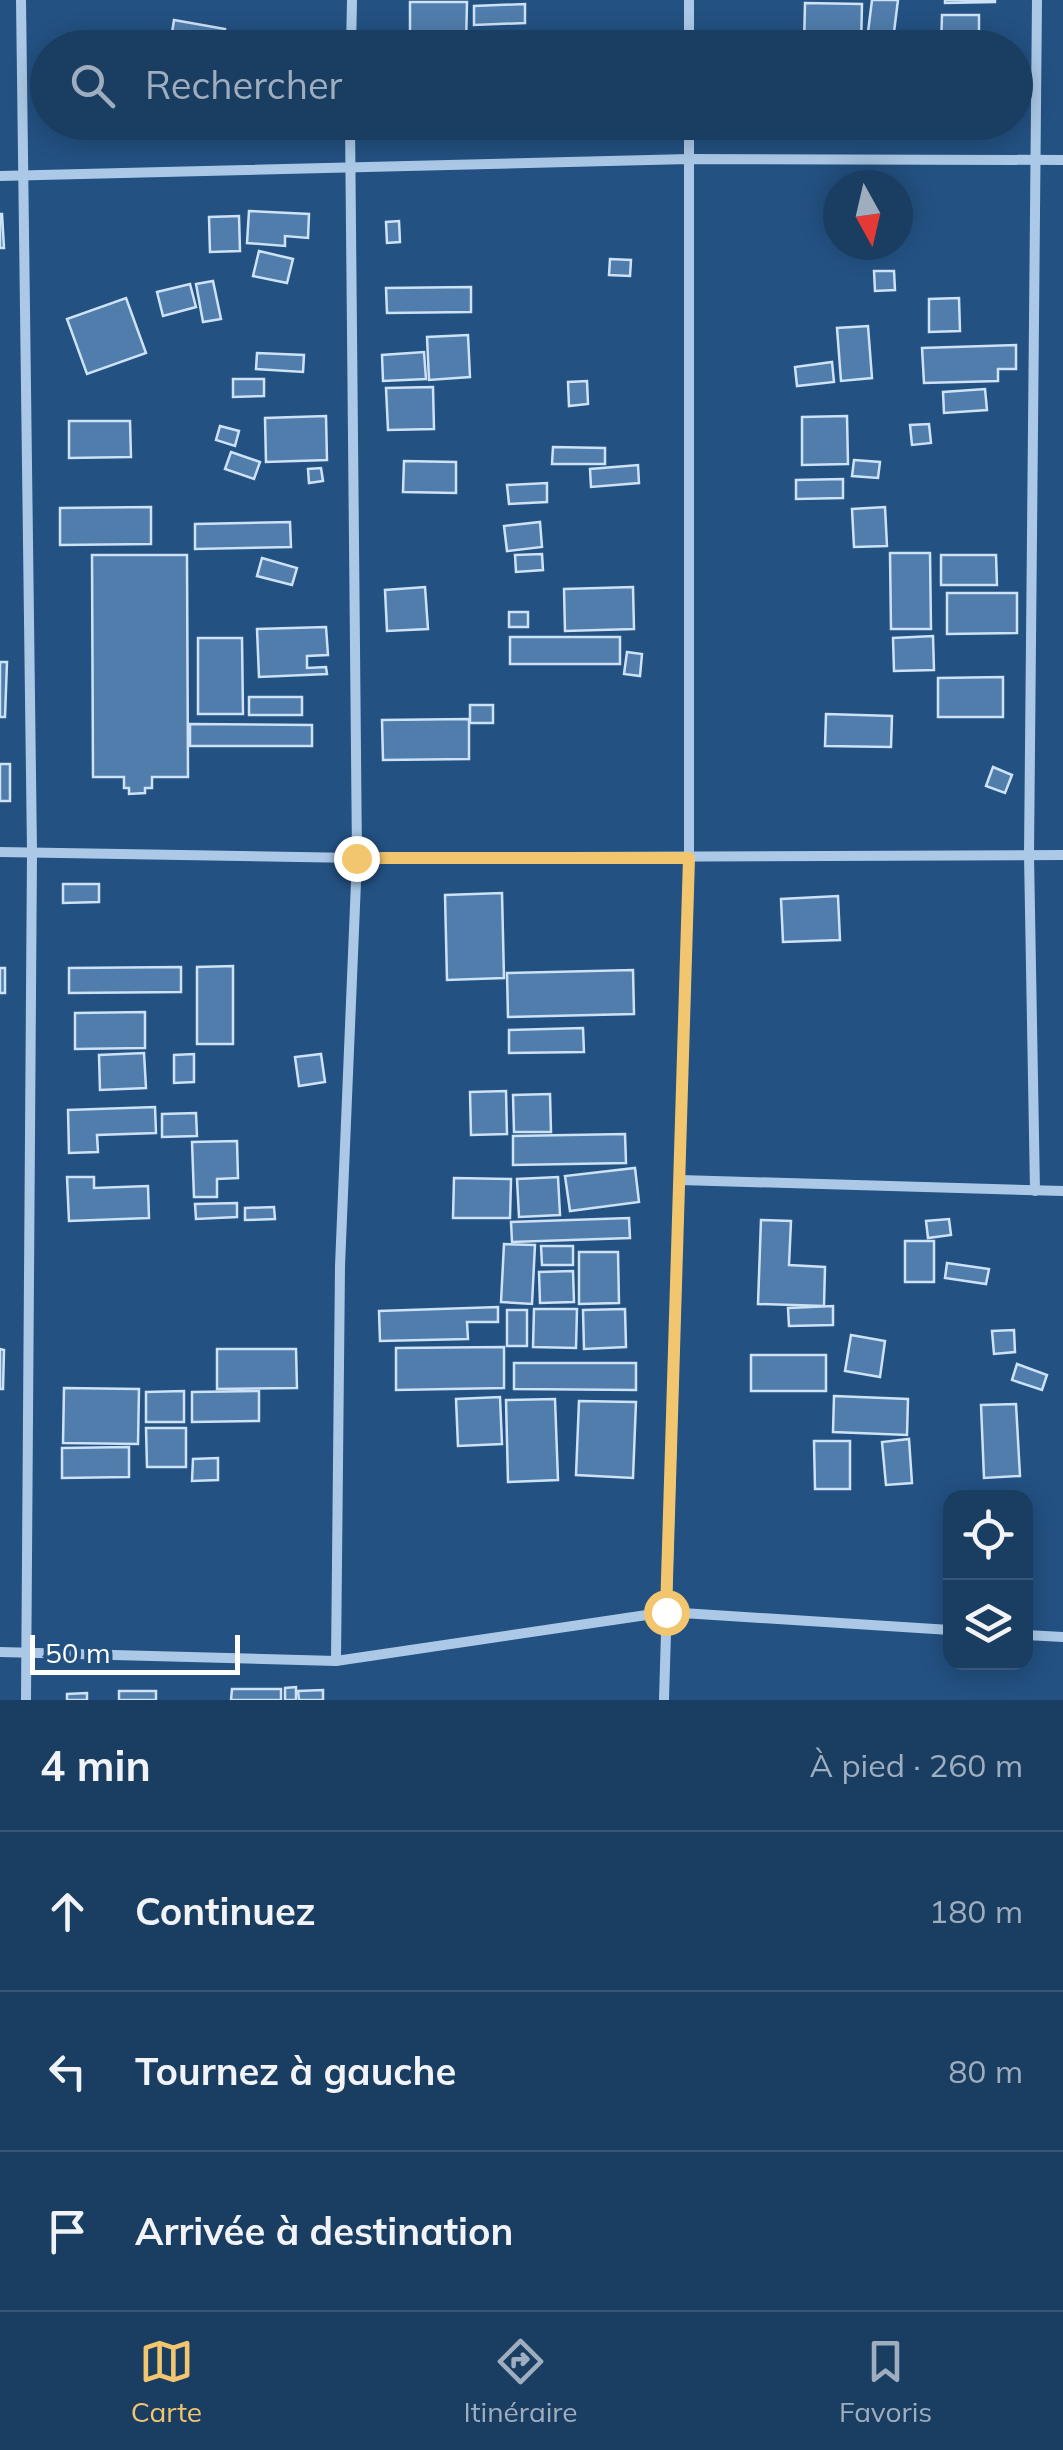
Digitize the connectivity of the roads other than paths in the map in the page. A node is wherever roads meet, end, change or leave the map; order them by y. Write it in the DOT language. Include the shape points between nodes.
graph roads {
  1 [pos="20,0"];
  2 [pos="352,0"];
  3 [pos="688,0"];
  4 [pos="1037,0"];
  5 [pos="351,30"];
  6 [pos="689,30"];
  7 [pos="350,140"];
  8 [pos="689,140"];
  9 [pos="689,159"];
  10 [pos="1034,160"];
  11 [pos="1063,160"];
  12 [pos="350,167"];
  13 [pos="0,176"];
  14 [pos="24,176"];
  15 [pos="0,852"];
  16 [pos="32,852"];
  17 [pos="1063,855"];
  18 [pos="1029,856"];
  19 [pos="356,858"];
  20 [pos="689,858"];
  21 [pos="680,1180"];
  22 [pos="1035,1190"];
  23 [pos="1063,1191"];
  24 [pos="666,1612"];
  25 [pos="943,1630"];
  26 [pos="1033,1635"];
  27 [pos="1063,1637"];
  28 [pos="26,1651"];
  29 [pos="0,1652"];
  30 [pos="336,1662"];
  31 [pos="26,1700"];
  32 [pos="664,1700"];
  1 -- 14 [label="street"];
  2 -- 5 [label="street"];
  3 -- 6 [label="street"];
  4 -- 10 [label="street"];
  7 -- 12 [label="street"];
  8 -- 9 [label="street"];
  9 -- 10 [label="street"];
  9 -- 12 [label="street"];
  9 -- 20 [label="street"];
  10 -- 11 [label="street"];
  10 -- 18 [label="street"];
  12 -- 14 [label="street"];
  12 -- 19 [label="street"];
  13 -- 14 [label="street"];
  14 -- 16 [label="street"];
  15 -- 16 [label="street"];
  16 -- 19 [label="street"];
  16 -- 28 [label="street"];
  17 -- 18 [label="street"];
  18 -- 20 [label="street"];
  18 -- 22 [label="street"];
  19 -- 20 [label="street"];
  19 -- 30 [label="street" via="340,1266"];
  20 -- 21 [label="street"];
  21 -- 22 [label="street"];
  21 -- 24 [label="street"];
  22 -- 23 [label="street"];
  24 -- 25 [label="street"];
  24 -- 30 [label="street"];
  24 -- 32 [label="street"];
  26 -- 27 [label="street"];
  28 -- 29 [label="street"];
  28 -- 30 [label="street"];
  28 -- 31 [label="street"];
}
